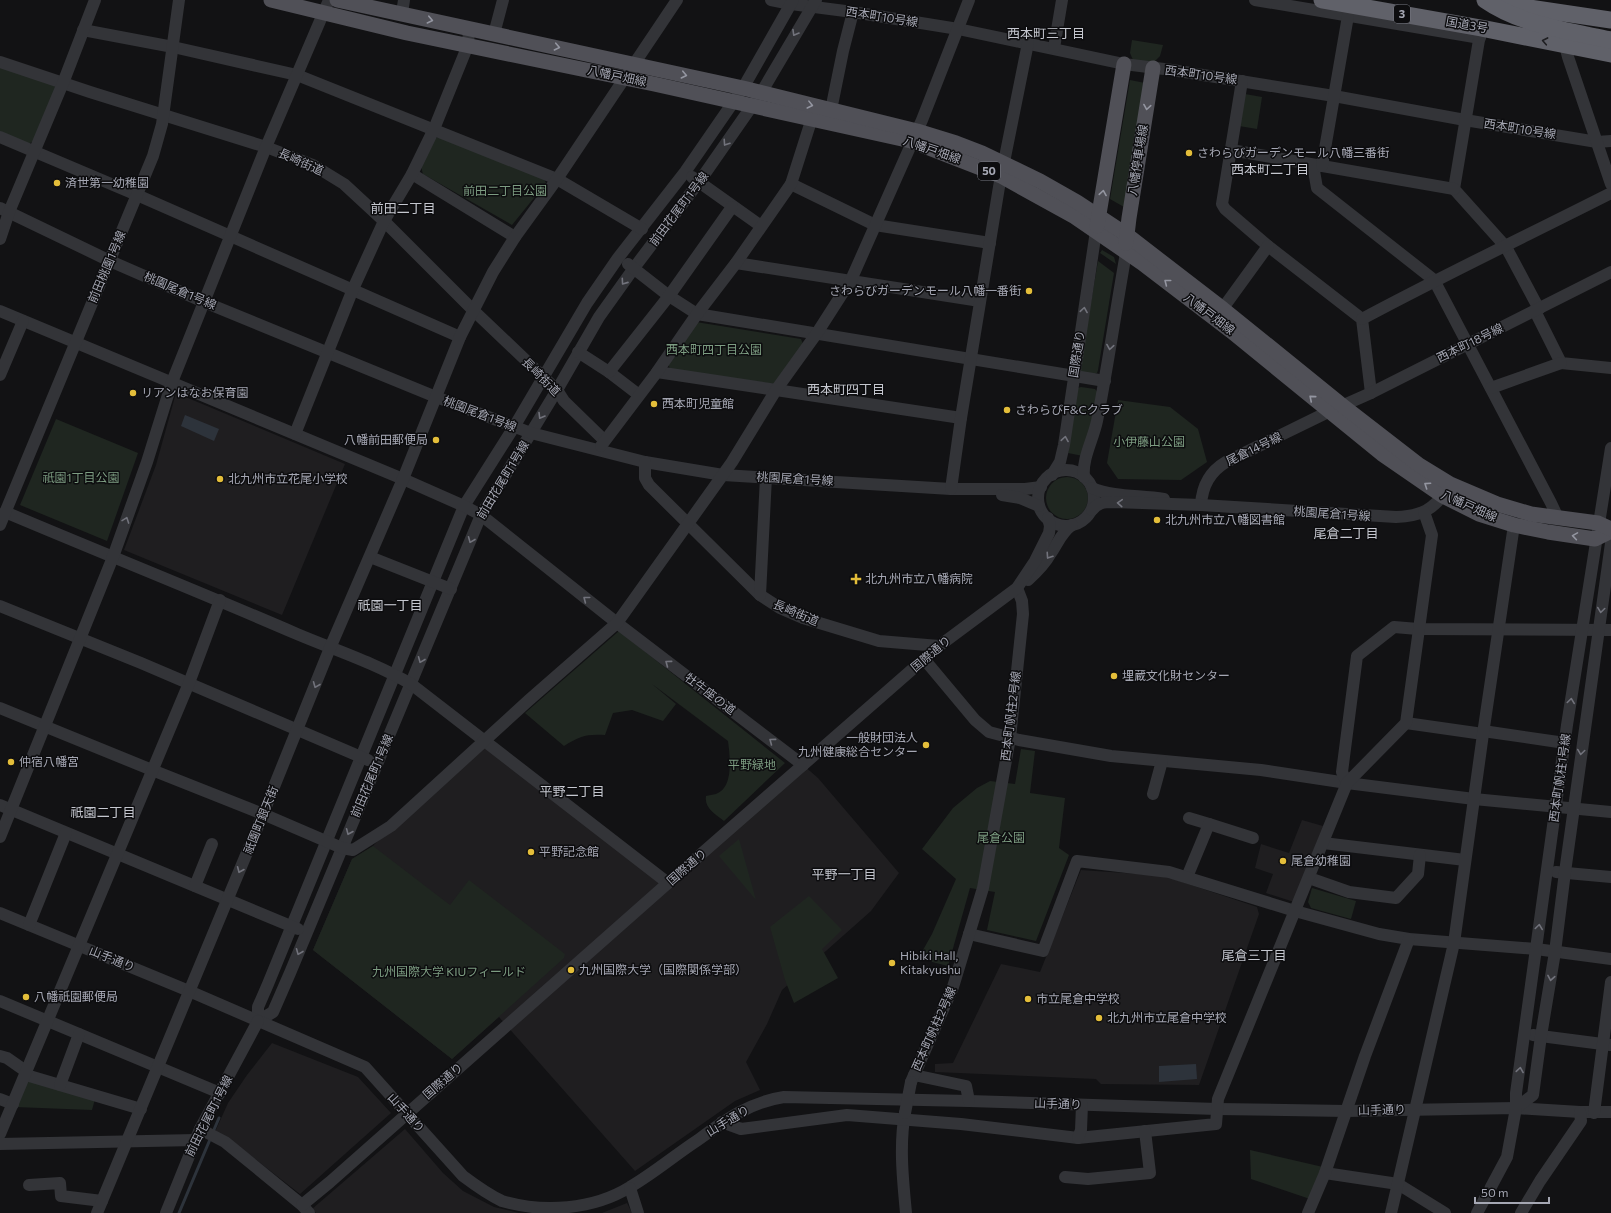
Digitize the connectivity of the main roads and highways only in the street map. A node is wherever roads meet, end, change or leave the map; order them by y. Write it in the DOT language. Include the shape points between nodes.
graph roads {
  1 [pos="272,0"];
  2 [pos="337,0"];
  3 [pos="1322,0"];
  4 [pos="1477,0"];
  5 [pos="1485,0"];
  6 [pos="1501,0"];
  7 [pos="326,6"];
  8 [pos="403,7"];
  9 [pos="1611,20"];
  10 [pos="1611,31"];
  11 [pos="1611,40"];
  12 [pos="1611,54"];
  13 [pos="1124,64"];
  14 [pos="1153,68"];
  15 [pos="914,136"];
  16 [pos="1097,224"];
  17 [pos="1127,235"];
  18 [pos="1126,253"];
  19 [pos="1219,314"];
  20 [pos="1446,490"];
  21 [pos="1607,527"];
  1 -- 7 [label="main road, 八幡戸畑線 / 50"];
  2 -- 8 [label="main road, 八幡戸畑線 / 50"];
  12 -- 3 [label="highway, 国道3号 / 3, one-way" via="1481,33"];
  4 -- 9 [label="highway"];
  5 -- 11 [label="highway, bridge" via="1516,18"];
  6 -- 10 [label="highway" via="1547,18"];
  7 -- 15 [label="main road, 八幡戸畑線 / 50" via="407,32 752,106"];
  8 -- 15 [label="main road, 八幡戸畑線 / 50, one-way" via="469,29 743,88 831,110"];
  16 -- 13 [label="main road, one-way"];
  14 -- 17 [label="main road, 八幡停車場線, one-way"];
  15 -- 16 [label="main road, 八幡戸畑線 / 50" via="956,143 1068,213"];
  16 -- 17 [label="main road, 八幡戸畑線 / 50"];
  16 -- 18 [label="main road, 八幡戸畑線 / 50"];
  17 -- 18 [label="main road, 八幡停車場線"];
  17 -- 19 [label="main road, 八幡戸畑線 / 50"];
  19 -- 18 [label="main road, 八幡戸畑線 / 50, one-way"];
  19 -- 20 [label="main road, 八幡戸畑線 / 50" via="1343,406 1419,465"];
  20 -- 19 [label="main road, 八幡戸畑線 / 50, one-way" via="1382,454 1231,331"];
  20 -- 21 [label="main road, 八幡戸畑線 / 50" via="1530,514"];
  21 -- 20 [label="main road, 八幡戸畑線 / 50, one-way" via="1595,539 1514,525 1479,514"];
}
